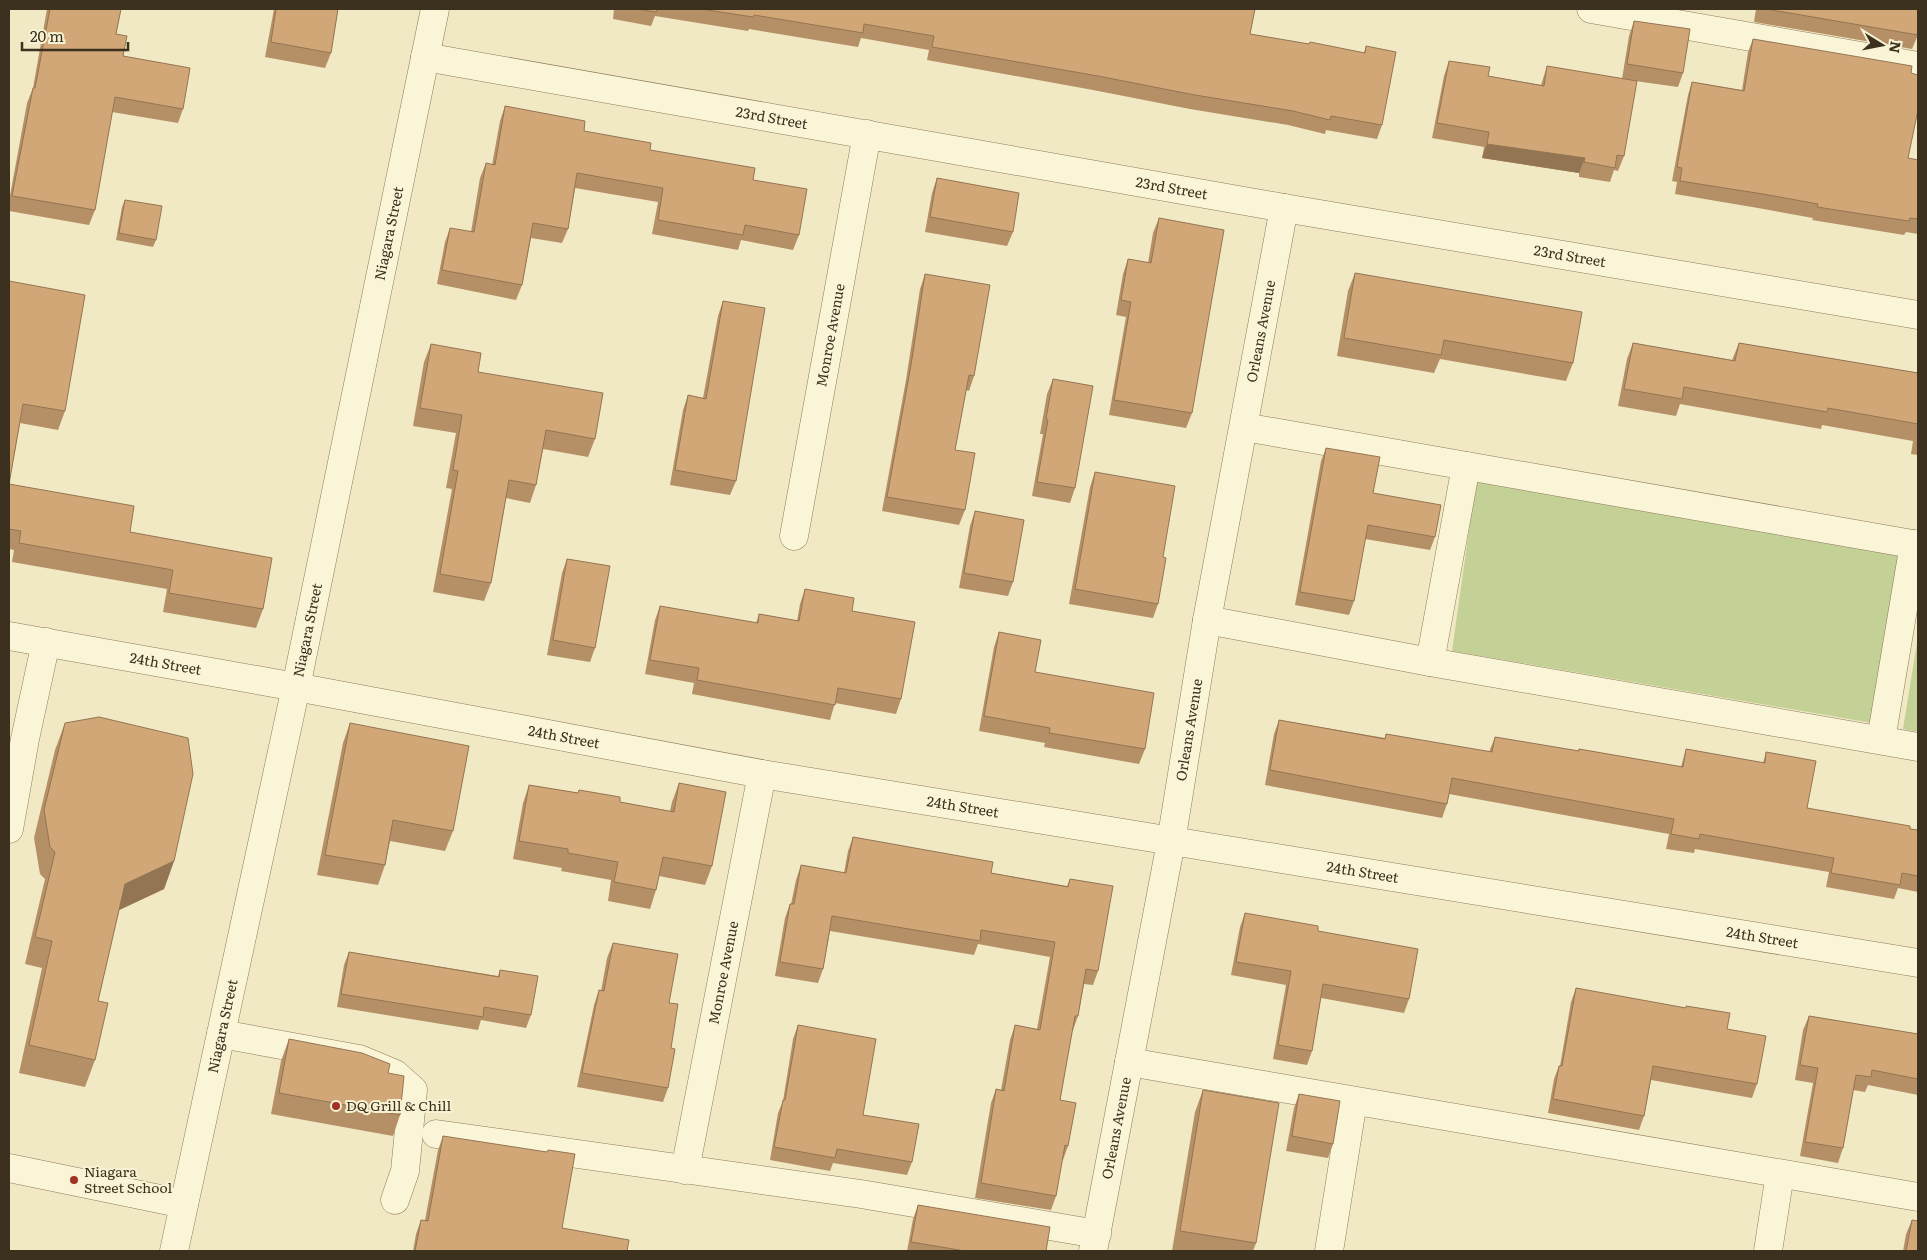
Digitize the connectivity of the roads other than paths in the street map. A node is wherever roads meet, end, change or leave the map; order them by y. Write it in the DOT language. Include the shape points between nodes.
graph roads {
  1 [pos="435,9"];
  2 [pos="1591,9"];
  3 [pos="425,57"];
  4 [pos="1918,66"];
  5 [pos="867,134"];
  6 [pos="1284,208"];
  7 [pos="1918,315"];
  8 [pos="1244,427"];
  9 [pos="1466,466"];
  10 [pos="794,536"];
  11 [pos="1916,544"];
  12 [pos="1207,620"];
  13 [pos="9,636"];
  14 [pos="46,642"];
  15 [pos="1430,662"];
  16 [pos="296,686"];
  17 [pos="1881,740"];
  18 [pos="1918,747"];
  19 [pos="762,774"];
  20 [pos="9,829"];
  21 [pos="1171,842"];
  22 [pos="1918,963"];
  23 [pos="221,1034"];
  24 [pos="1129,1062"];
  25 [pos="1353,1100"];
  26 [pos="436,1134"];
  27 [pos="9,1168"];
  28 [pos="685,1170"];
  29 [pos="1780,1174"];
  30 [pos="1918,1197"];
  31 [pos="395,1200"];
  32 [pos="184,1204"];
  33 [pos="1095,1243"];
  34 [pos="174,1251"];
  35 [pos="1329,1251"];
  36 [pos="1768,1251"];
  1 -- 3 [label="street, Niagara Street"];
  2 -- 4 [label="street"];
  3 -- 5 [label="street, 23rd Street"];
  3 -- 16 [label="street, Niagara Street"];
  5 -- 6 [label="street, 23rd Street"];
  5 -- 10 [label="street, Monroe Avenue"];
  6 -- 7 [label="street, 23rd Street"];
  6 -- 8 [label="street, Orleans Avenue"];
  8 -- 9 [label="street"];
  8 -- 12 [label="street, Orleans Avenue"];
  9 -- 11 [label="street"];
  9 -- 15 [label="street"];
  11 -- 17 [label="street"];
  12 -- 15 [label="street"];
  12 -- 21 [label="street, Orleans Avenue"];
  13 -- 14 [label="street, 24th Street"];
  14 -- 16 [label="street, 24th Street"];
  14 -- 20 [label="street"];
  15 -- 17 [label="street"];
  16 -- 19 [label="street, 24th Street"];
  16 -- 23 [label="street, Niagara Street"];
  17 -- 18 [label="street"];
  19 -- 21 [label="street, 24th Street"];
  19 -- 28 [label="street, Monroe Avenue"];
  21 -- 22 [label="street, 24th Street"];
  21 -- 24 [label="street, Orleans Avenue"];
  23 -- 31 [label="street" via="360,1058 395,1074 413,1090 405,1171"];
  23 -- 32 [label="street, Niagara Street"];
  24 -- 25 [label="street"];
  24 -- 33 [label="street, Orleans Avenue"];
  25 -- 29 [label="street"];
  25 -- 35 [label="street"];
  26 -- 28 [label="street"];
  27 -- 32 [label="street"];
  28 -- 33 [label="street" via="861,1194"];
  29 -- 30 [label="street"];
  29 -- 36 [label="street"];
  32 -- 34 [label="street, Niagara Street"];
}
